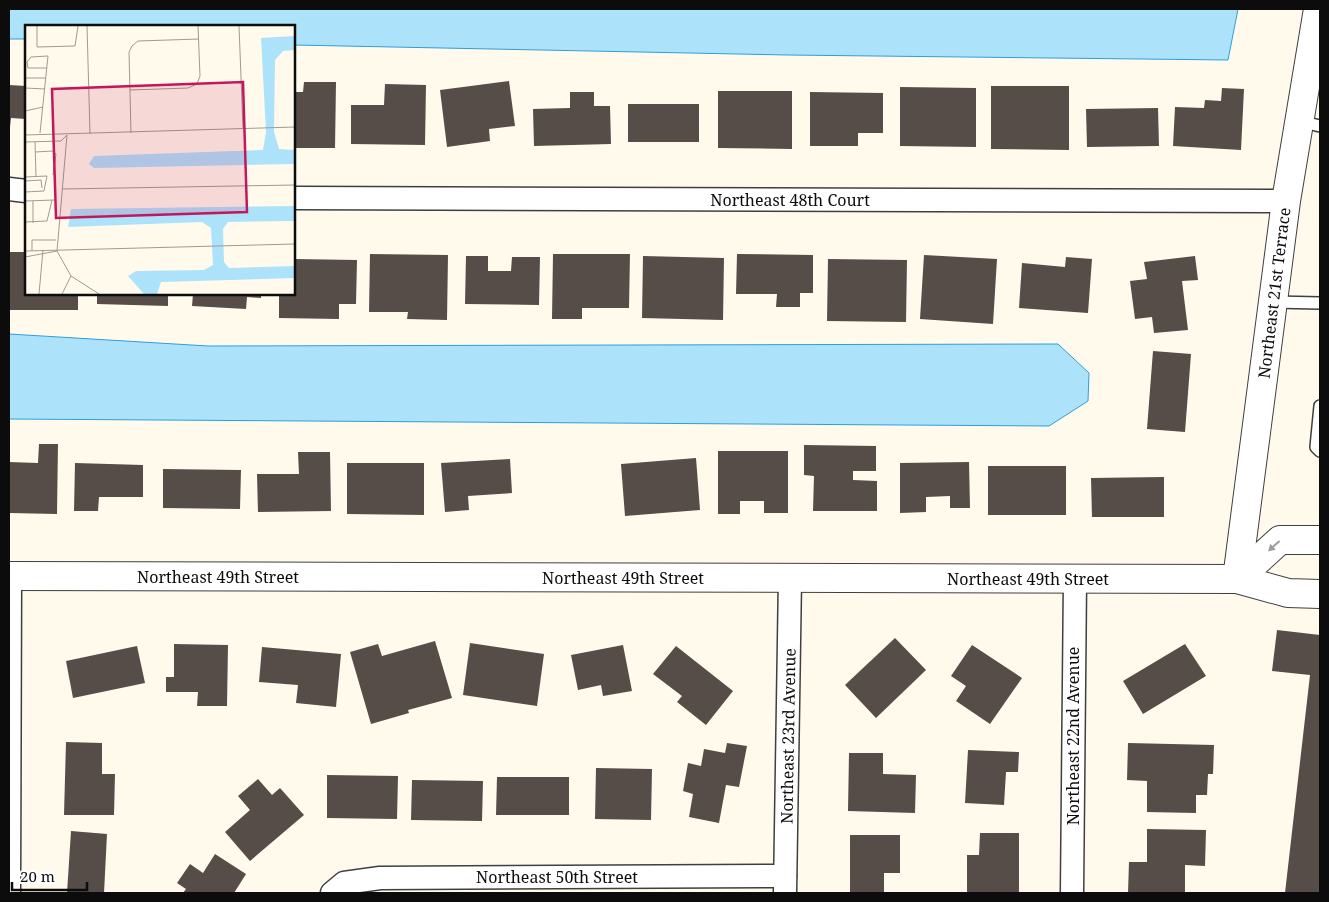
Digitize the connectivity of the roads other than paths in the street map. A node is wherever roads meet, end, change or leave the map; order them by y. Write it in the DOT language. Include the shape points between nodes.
graph roads {
  1 [pos="1318,9"];
  2 [pos="1310,124"];
  3 [pos="9,189"];
  4 [pos="25,191"];
  5 [pos="295,198"];
  6 [pos="1286,201"];
  7 [pos="1273,302"];
  8 [pos="1320,303"];
  9 [pos="1320,406"];
  10 [pos="1320,451"];
  11 [pos="1320,540"];
  12 [pos="10,576"];
  13 [pos="790,578"];
  14 [pos="1075,579"];
  15 [pos="1237,579"];
  16 [pos="1320,594"];
  17 [pos="785,885"];
  18 [pos="10,893"];
  19 [pos="332,893"];
  20 [pos="1072,893"];
  1 -- 2 [label="street, Northeast 21st Terrace"];
  2 -- 6 [label="street, Northeast 21st Terrace"];
  3 -- 4 [label="street"];
  5 -- 6 [label="street, Northeast 48th Court"];
  6 -- 7 [label="street, Northeast 21st Terrace"];
  7 -- 8 [label="lane"];
  7 -- 15 [label="street, Northeast 21st Terrace"];
  9 -- 10 [label="lane" via="1316,447"];
  11 -- 15 [label="street, one-way" via="1280,540"];
  12 -- 13 [label="street, Northeast 49th Street"];
  12 -- 18 [label="street"];
  13 -- 14 [label="street, Northeast 49th Street"];
  13 -- 17 [label="street, Northeast 23rd Avenue"];
  14 -- 15 [label="street, Northeast 49th Street"];
  14 -- 20 [label="street, Northeast 22nd Avenue"];
  15 -- 16 [label="street, Northeast 49th Street" via="1288,593"];
  17 -- 19 [label="street, Northeast 50th Street" via="380,878 344,884"];
}
